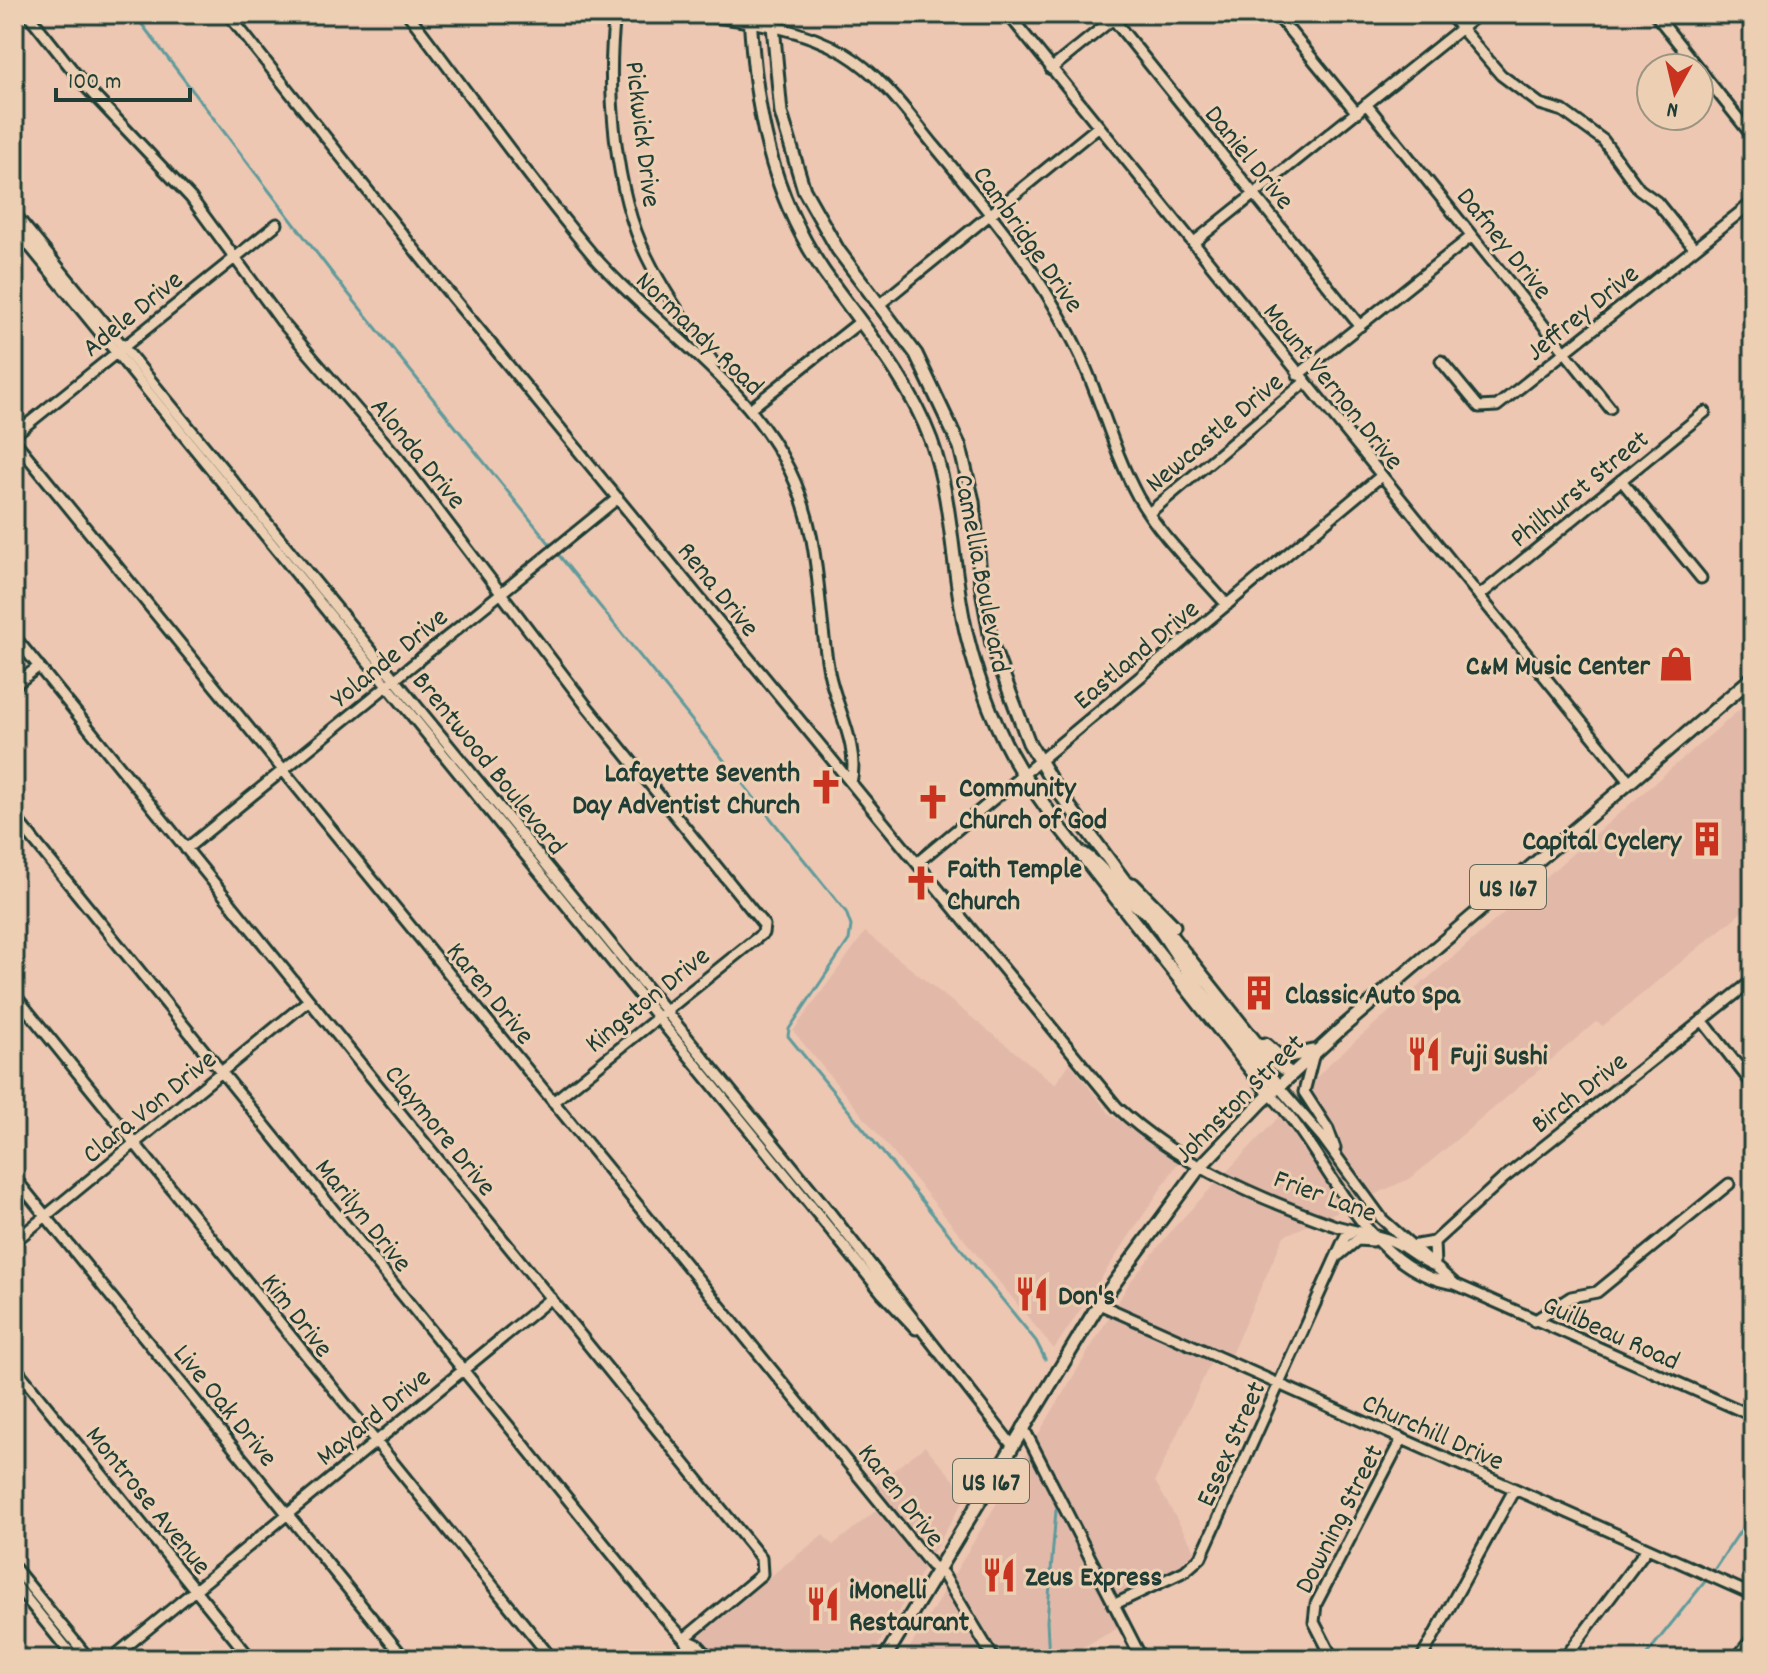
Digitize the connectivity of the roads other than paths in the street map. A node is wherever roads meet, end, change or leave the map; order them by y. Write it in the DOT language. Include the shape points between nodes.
graph roads {
  1 [pos="28,14"];
  2 [pos="228,14"];
  3 [pos="408,14"];
  4 [pos="615,14"];
  5 [pos="693,14"];
  6 [pos="1008,14"];
  7 [pos="1276,14"];
  8 [pos="1449,14"];
  9 [pos="1479,14"];
  10 [pos="1655,14"];
  11 [pos="1114,16"];
  12 [pos="751,18"];
  13 [pos="772,20"];
  14 [pos="1461,29"];
  15 [pos="1686,52"];
  16 [pos="1051,69"];
  17 [pos="1715,88"];
  18 [pos="1366,104"];
  19 [pos="1357,113"];
  20 [pos="1099,126"];
  21 [pos="1753,137"];
  22 [pos="1253,194"];
  23 [pos="1753,202"];
  24 [pos="14,213"];
  25 [pos="993,216"];
  26 [pos="277,224"];
  27 [pos="14,227"];
  28 [pos="1472,236"];
  29 [pos="1193,243"];
  30 [pos="1694,248"];
  31 [pos="235,255"];
  32 [pos="880,304"];
  33 [pos="861,321"];
  34 [pos="1360,326"];
  35 [pos="120,350"];
  36 [pos="1565,352"];
  37 [pos="1441,361"];
  38 [pos="724,378"];
  39 [pos="1302,379"];
  40 [pos="1610,408"];
  41 [pos="750,409"];
  42 [pos="1705,412"];
  43 [pos="14,438"];
  44 [pos="1381,476"];
  45 [pos="1621,480"];
  46 [pos="618,498"];
  47 [pos="1149,513"];
  48 [pos="1701,578"];
  49 [pos="500,592"];
  50 [pos="1479,596"];
  51 [pos="1227,605"];
  52 [pos="14,636"];
  53 [pos="39,666"];
  54 [pos="1753,677"];
  55 [pos="391,683"];
  56 [pos="14,686"];
  57 [pos="1039,763"];
  58 [pos="283,770"];
  59 [pos="1023,775"];
  60 [pos="1630,782"];
  61 [pos="851,783"];
  62 [pos="14,816"];
  63 [pos="186,849"];
  64 [pos="1077,850"];
  65 [pos="917,863"];
  66 [pos="1120,874"];
  67 [pos="1150,915"];
  68 [pos="764,928"];
  69 [pos="1753,980"];
  70 [pos="14,994"];
  71 [pos="309,1000"];
  72 [pos="661,1014"];
  73 [pos="1702,1020"];
  74 [pos="1318,1050"];
  75 [pos="222,1074"];
  76 [pos="1292,1074"];
  77 [pos="1753,1085"];
  78 [pos="1274,1090"];
  79 [pos="553,1102"];
  80 [pos="134,1145"];
  81 [pos="1339,1159"];
  82 [pos="1199,1168"];
  83 [pos="14,1177"];
  84 [pos="1729,1184"];
  85 [pos="45,1216"];
  86 [pos="1354,1231"];
  87 [pos="1374,1236"];
  88 [pos="14,1242"];
  89 [pos="1434,1242"];
  90 [pos="1384,1244"];
  91 [pos="1411,1246"];
  92 [pos="1339,1255"];
  93 [pos="1435,1266"];
  94 [pos="1455,1284"];
  95 [pos="551,1298"];
  96 [pos="1099,1304"];
  97 [pos="1534,1321"];
  98 [pos="14,1366"];
  99 [pos="464,1369"];
  100 [pos="1279,1386"];
  101 [pos="1751,1413"];
  102 [pos="1023,1427"];
  103 [pos="1401,1440"];
  104 [pos="373,1441"];
  105 [pos="1012,1445"];
  106 [pos="1514,1490"];
  107 [pos="287,1514"];
  108 [pos="1646,1550"];
  109 [pos="14,1567"];
  110 [pos="937,1570"];
  111 [pos="14,1583"];
  112 [pos="195,1589"];
  113 [pos="1753,1595"];
  114 [pos="31,1596"];
  115 [pos="1113,1605"];
  116 [pos="1753,1637"];
  117 [pos="684,1639"];
  118 [pos="75,1659"];
  119 [pos="89,1659"];
  120 [pos="111,1659"];
  121 [pos="251,1659"];
  122 [pos="405,1659"];
  123 [pos="552,1659"];
  124 [pos="694,1659"];
  125 [pos="711,1659"];
  126 [pos="884,1659"];
  127 [pos="994,1659"];
  128 [pos="1142,1659"];
  129 [pos="1333,1659"];
  130 [pos="1421,1659"];
  131 [pos="1564,1659"];
  132 [pos="1736,1659"];
  1 -- 31 [label="street, Alonda Drive"];
  2 -- 46 [label="street, Rena Drive"];
  3 -- 38 [label="street, Normandy Road" via="592,254"];
  4 -- 38 [label="street, Pickwick Drive" via="613,108 635,227 665,289"];
  5 -- 12 [label="street, Cambridge Drive"];
  6 -- 16 [label="street, Mount Vernon Drive"];
  7 -- 19 [label="street"];
  8 -- 14 [label="street"];
  9 -- 14 [label="street"];
  10 -- 15 [label="street"];
  11 -- 16 [label="street"];
  11 -- 22 [label="street, Daniel Drive"];
  12 -- 13 [label="street, Cambridge Drive"];
  12 -- 33 [label="main road, Camellia Boulevard" via="760,124 785,202 824,271"];
  13 -- 25 [label="street, Cambridge Drive" via="867,70"];
  13 -- 32 [label="main road, Camellia Boulevard" via="781,113 804,190 838,250"];
  14 -- 18 [label="street"];
  14 -- 30 [label="street" via="1501,75 1603,140 1639,189 1657,202"];
  16 -- 20 [label="street, Mount Vernon Drive"];
  17 -- 21 [label="street"];
  18 -- 19 [label="street"];
  18 -- 28 [label="street, Dafney Drive"];
  19 -- 22 [label="street"];
  20 -- 25 [label="street"];
  20 -- 29 [label="street, Mount Vernon Drive"];
  22 -- 29 [label="street"];
  22 -- 34 [label="street, Daniel Drive"];
  23 -- 30 [label="street, Jeffrey Drive"];
  24 -- 35 [label="street, Brentwood Boulevard"];
  25 -- 32 [label="street"];
  25 -- 47 [label="street, Cambridge Drive" via="1063,322 1136,494"];
  26 -- 31 [label="street, Adele Drive"];
  27 -- 35 [label="street, Brentwood Boulevard"];
  28 -- 34 [label="street, Newcastle Drive"];
  28 -- 36 [label="street, Dafney Drive"];
  29 -- 39 [label="street, Mount Vernon Drive"];
  30 -- 36 [label="street, Jeffrey Drive"];
  31 -- 35 [label="street, Adele Drive"];
  31 -- 49 [label="street, Alonda Drive" via="282,322 399,459"];
  32 -- 57 [label="main road, Camellia Boulevard" via="932,381 960,447 973,501 992,645"];
  33 -- 41 [label="street"];
  33 -- 59 [label="main road, Camellia Boulevard" via="901,377 929,437 949,506 966,635 989,706"];
  34 -- 39 [label="street, Newcastle Drive"];
  35 -- 43 [label="street, Adele Drive"];
  35 -- 55 [label="street, Brentwood Boulevard"];
  36 -- 37 [label="street, Jeffrey Drive" via="1491,409 1479,407"];
  36 -- 40 [label="street, Dafney Drive"];
  38 -- 41 [label="street, Normandy Road"];
  39 -- 44 [label="street, Mount Vernon Drive"];
  39 -- 47 [label="street, Newcastle Drive"];
  41 -- 61 [label="street, Normandy Road" via="785,462 808,516 818,559 828,669 852,753"];
  42 -- 45 [label="street, Philhurst Street"];
  43 -- 58 [label="street, Karen Drive"];
  44 -- 50 [label="street, Mount Vernon Drive"];
  44 -- 51 [label="street, Eastland Drive"];
  45 -- 48 [label="street"];
  45 -- 50 [label="street, Philhurst Street"];
  46 -- 49 [label="street, Yolande Drive"];
  46 -- 61 [label="street, Rena Drive"];
  47 -- 51 [label="street, Cambridge Drive"];
  49 -- 55 [label="street, Yolande Drive"];
  49 -- 68 [label="street, Alonda Drive"];
  50 -- 60 [label="street, Mount Vernon Drive"];
  51 -- 57 [label="street, Eastland Drive"];
  52 -- 53 [label="street, Claymore Drive"];
  53 -- 56 [label="street"];
  53 -- 63 [label="street, Claymore Drive"];
  54 -- 60 [label="main road, Johnston Street / US 167"];
  55 -- 58 [label="street, Yolande Drive"];
  55 -- 72 [label="street, Brentwood Boulevard"];
  57 -- 59 [label="street, Eastland Drive"];
  57 -- 66 [label="main road, Camellia Boulevard"];
  58 -- 63 [label="street, Yolande Drive"];
  58 -- 79 [label="street, Karen Drive"];
  59 -- 64 [label="main road, Camellia Boulevard"];
  59 -- 65 [label="street, Eastland Drive"];
  60 -- 74 [label="main road, Johnston Street / US 167"];
  61 -- 65 [label="street, Rena Drive"];
  62 -- 75 [label="street, Marilyn Drive"];
  63 -- 71 [label="street, Claymore Drive"];
  64 -- 67 [label="main road" via="1097,862 1130,904"];
  64 -- 78 [label="main road, Camellia Boulevard"];
  65 -- 82 [label="street, Rena Drive" via="1117,1107"];
  66 -- 67 [label="main road, Camellia Boulevard"];
  66 -- 74 [label="main road" via="1189,944 1273,1053 1291,1058"];
  67 -- 76 [label="main road" via="1173,935 1272,1063"];
  67 -- 78 [label="main road, Camellia Boulevard"];
  68 -- 72 [label="street, Kingston Drive"];
  69 -- 73 [label="street, Birch Drive"];
  70 -- 80 [label="street, Kim Drive"];
  71 -- 75 [label="street, Clara Von Drive"];
  71 -- 95 [label="street, Claymore Drive"];
  72 -- 79 [label="street, Kingston Drive"];
  72 -- 105 [label="street, Brentwood Boulevard" via="906,1306"];
  73 -- 77 [label="street"];
  73 -- 89 [label="street, Birch Drive" via="1504,1178"];
  74 -- 76 [label="main road, Johnston Street / US 167"];
  74 -- 81 [label="street" via="1308,1066 1304,1092 1328,1129"];
  75 -- 80 [label="street, Clara Von Drive"];
  75 -- 99 [label="street, Marilyn Drive"];
  76 -- 78 [label="main road, Johnston Street / US 167"];
  78 -- 81 [label="street, Guilbeau Road"];
  78 -- 82 [label="main road, Johnston Street / US 167"];
  78 -- 87 [label="street, Guilbeau Road"];
  79 -- 110 [label="street, Karen Drive"];
  80 -- 85 [label="street, Clara Von Drive"];
  80 -- 104 [label="street, Kim Drive"];
  81 -- 91 [label="street, Guilbeau Road" via="1369,1205"];
  82 -- 86 [label="street, Frier Lane"];
  82 -- 96 [label="main road, Johnston Street / US 167"];
  83 -- 85 [label="street, Live Oak Drive"];
  84 -- 97 [label="street" via="1597,1292 1571,1297"];
  85 -- 88 [label="street, Clara Von Drive"];
  85 -- 107 [label="street, Live Oak Drive"];
  86 -- 87 [label="street, Frier Lane"];
  86 -- 92 [label="street, Essex Street" via="1345,1237"];
  87 -- 90 [label="street, Guilbeau Road"];
  87 -- 93 [label="street, Frier Lane" via="1392,1240"];
  89 -- 91 [label="street"];
  89 -- 93 [label="street"];
  90 -- 92 [label="street" via="1357,1240"];
  90 -- 94 [label="street, Guilbeau Road" via="1436,1281"];
  91 -- 93 [label="street, Guilbeau Road"];
  92 -- 100 [label="street, Essex Street"];
  93 -- 94 [label="street, Guilbeau Road"];
  94 -- 97 [label="street, Guilbeau Road"];
  95 -- 99 [label="street, Mayard Drive"];
  95 -- 117 [label="street, Claymore Drive" via="763,1561 762,1574"];
  96 -- 100 [label="street, Churchill Drive"];
  96 -- 102 [label="main road, Johnston Street / US 167"];
  97 -- 101 [label="street, Guilbeau Road"];
  98 -- 112 [label="street, Montrose Avenue"];
  99 -- 104 [label="street, Mayard Drive"];
  99 -- 117 [label="street, Marilyn Drive"];
  100 -- 103 [label="street, Churchill Drive"];
  100 -- 115 [label="street, Essex Street" via="1201,1557 1185,1571"];
  102 -- 105 [label="main road, Johnston Street / US 167"];
  102 -- 115 [label="street"];
  103 -- 106 [label="street, Churchill Drive"];
  103 -- 129 [label="street, Downing Street" via="1313,1610 1317,1632"];
  104 -- 107 [label="street, Mayard Drive"];
  104 -- 123 [label="street, Kim Drive"];
  105 -- 110 [label="main road, Johnston Street / US 167"];
  106 -- 108 [label="street, Churchill Drive"];
  106 -- 130 [label="street"];
  107 -- 112 [label="street, Mayard Drive"];
  107 -- 122 [label="street, Live Oak Drive"];
  108 -- 113 [label="street, Churchill Drive"];
  108 -- 131 [label="street"];
  109 -- 114 [label="street"];
  110 -- 126 [label="main road, Johnston Street / US 167"];
  110 -- 127 [label="street, Karen Drive"];
  111 -- 114 [label="street"];
  112 -- 120 [label="street, Mayard Drive"];
  112 -- 121 [label="street, Montrose Avenue"];
  114 -- 118 [label="street"];
  114 -- 119 [label="street"];
  115 -- 128 [label="street"];
  116 -- 132 [label="street"];
  117 -- 124 [label="street, Marilyn Drive"];
  117 -- 125 [label="street, Marilyn Drive"];
}
